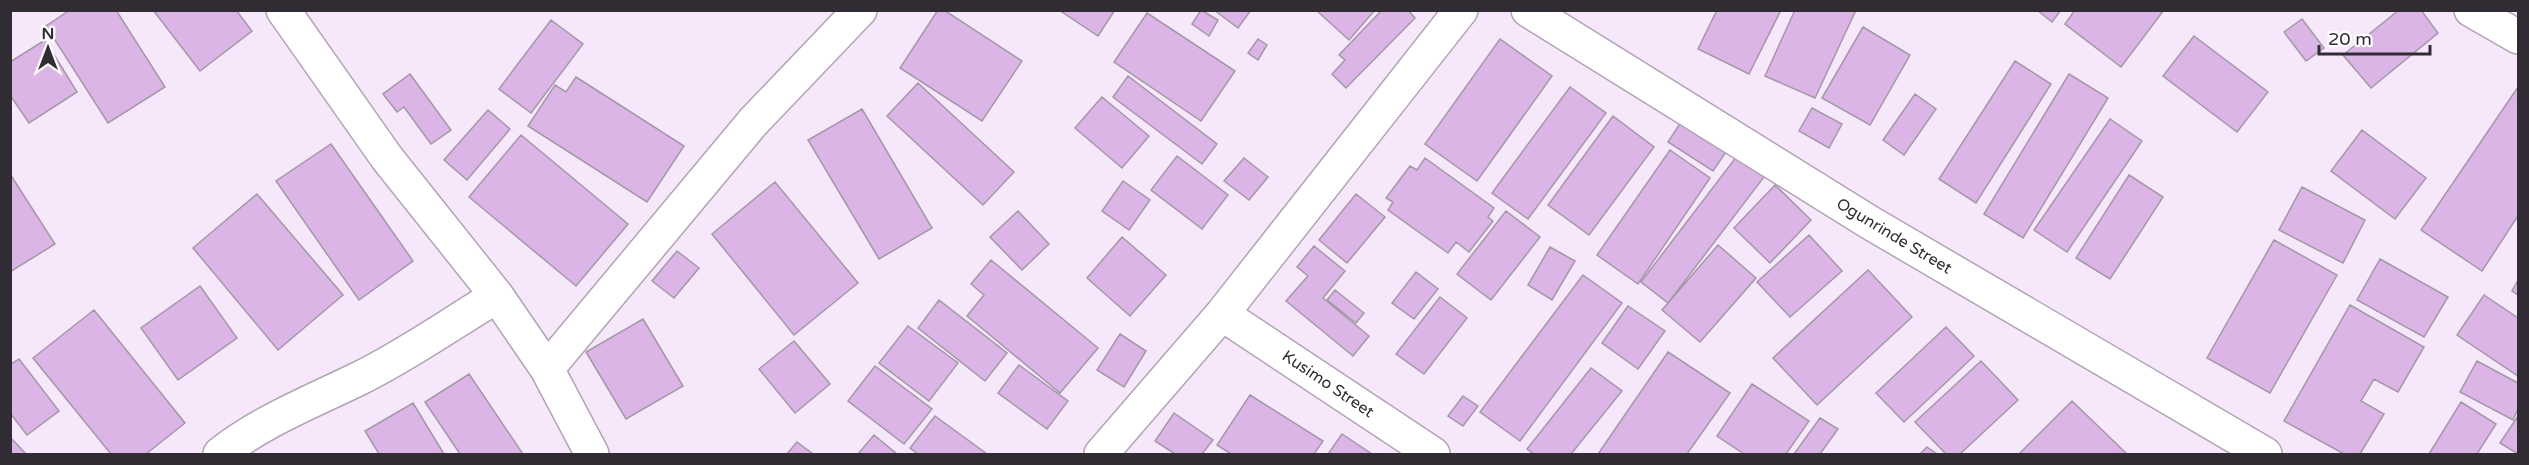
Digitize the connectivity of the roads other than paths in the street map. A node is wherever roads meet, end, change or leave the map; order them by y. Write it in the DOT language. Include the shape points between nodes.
graph roads {
  1 [pos="284,10"];
  2 [pos="860,10"];
  3 [pos="1461,10"];
  4 [pos="1528,10"];
  5 [pos="2471,10"];
  6 [pos="2518,37"];
  7 [pos="497,296"];
  8 [pos="1222,314"];
  9 [pos="547,369"];
  10 [pos="220,454"];
  11 [pos="592,454"];
  12 [pos="1101,454"];
  13 [pos="1433,454"];
  14 [pos="2265,454"];
  1 -- 7 [label="street" via="387,158"];
  2 -- 9 [label="street" via="753,122"];
  3 -- 8 [label="street"];
  4 -- 14 [label="street, Ogunrinde Street" via="1869,222"];
  5 -- 6 [label="street"];
  7 -- 9 [label="street"];
  7 -- 10 [label="street"];
  8 -- 12 [label="street"];
  8 -- 13 [label="street, Kusimo Street"];
  9 -- 11 [label="street"];
}
